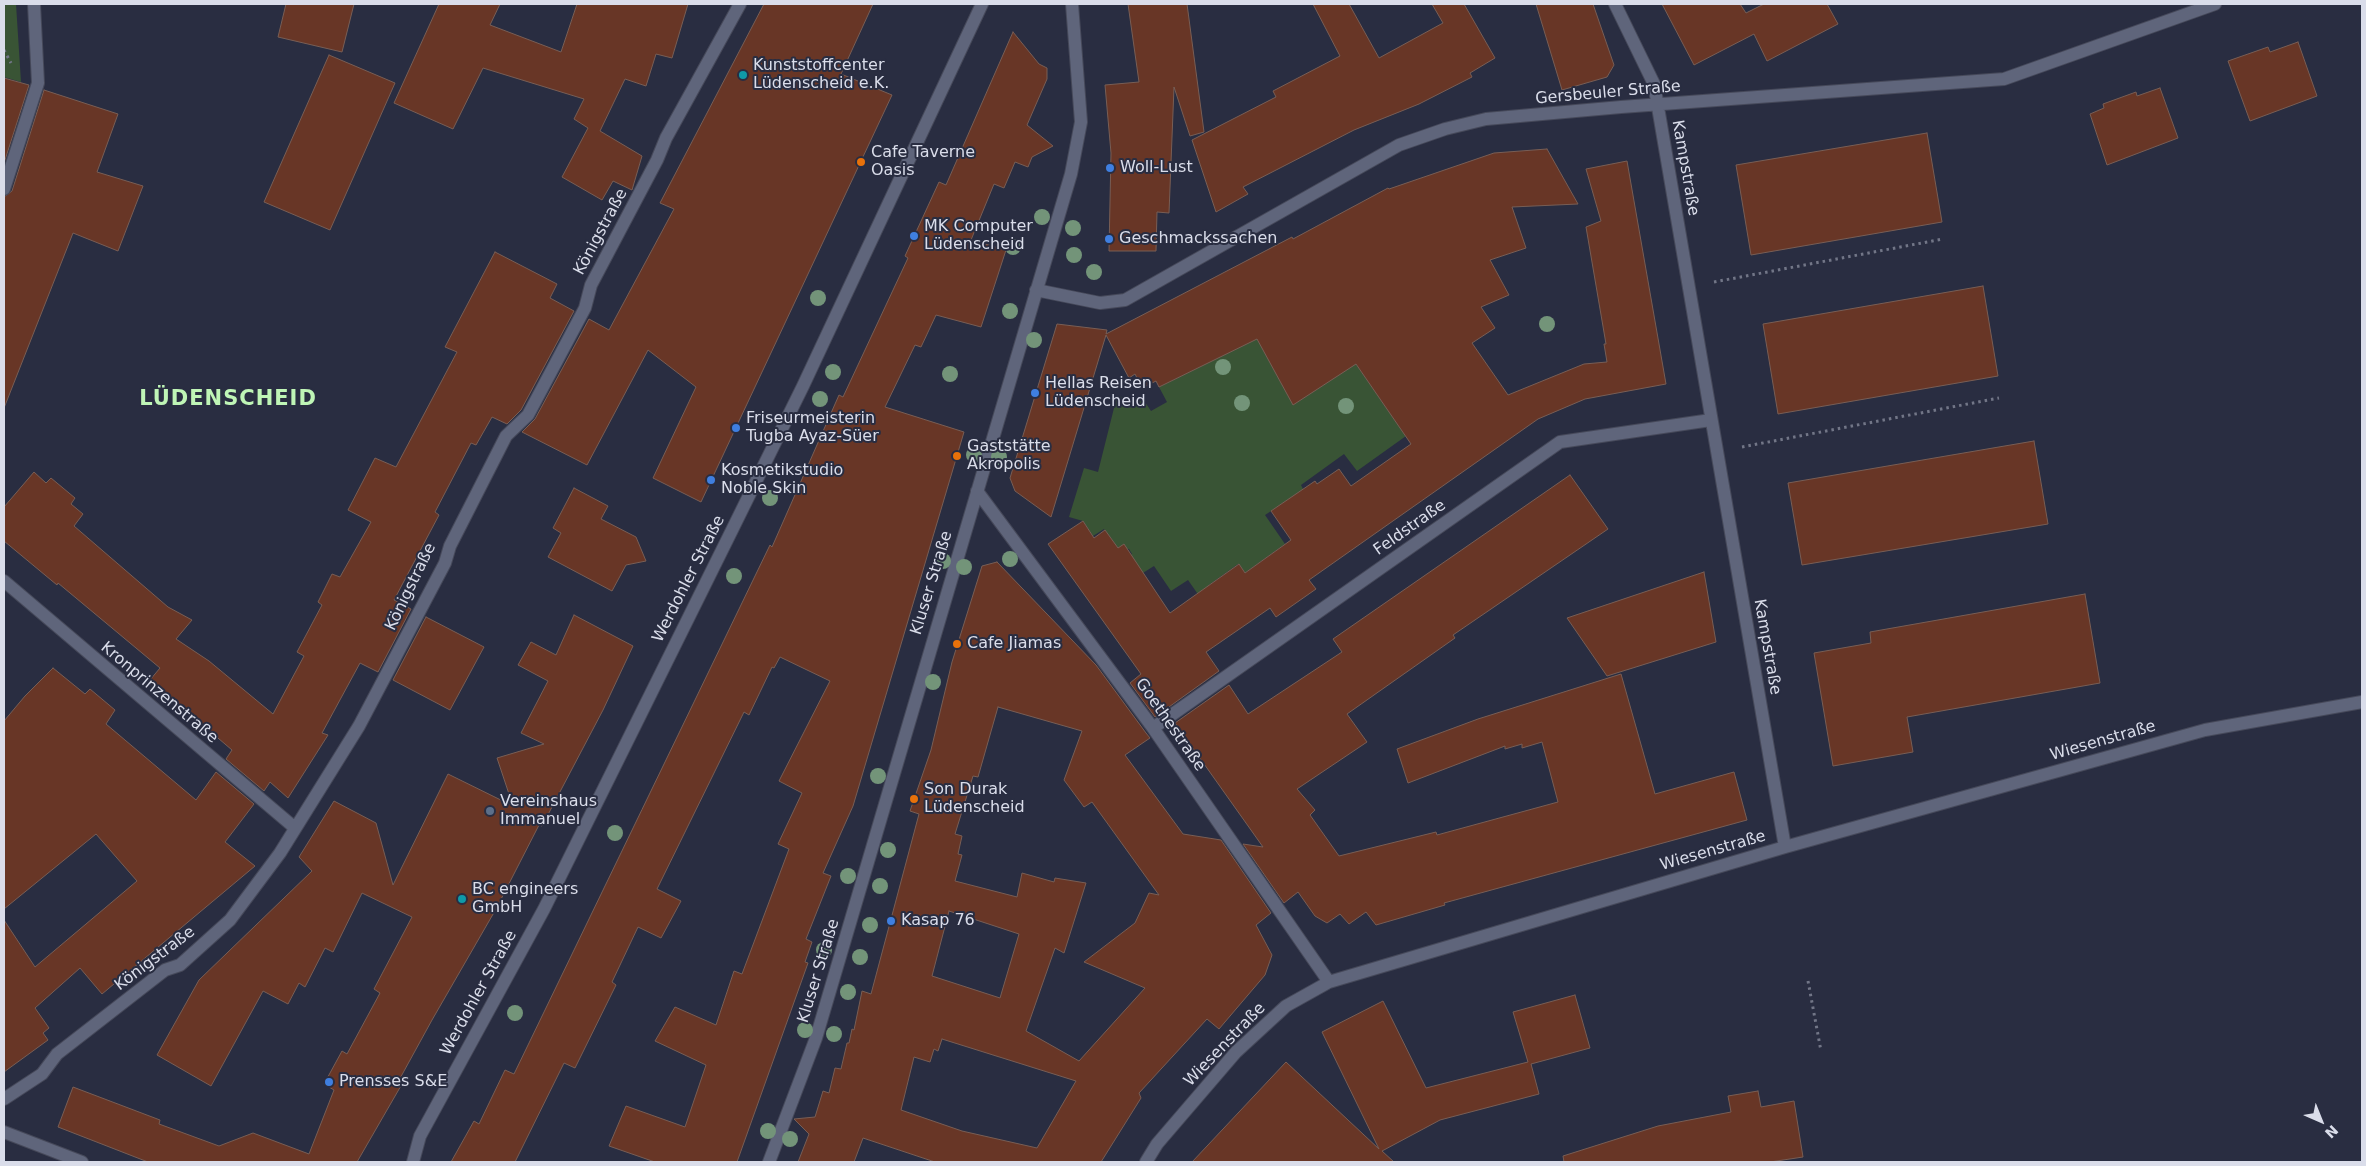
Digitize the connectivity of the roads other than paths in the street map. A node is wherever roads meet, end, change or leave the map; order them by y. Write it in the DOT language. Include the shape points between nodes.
graph roads {
  1 [pos="34,4"];
  2 [pos="740,4"];
  3 [pos="982,4"];
  4 [pos="1072,4"];
  5 [pos="1615,4"];
  6 [pos="2215,4"];
  7 [pos="1657,105"];
  8 [pos="4,190"];
  9 [pos="1036,290"];
  10 [pos="1711,420"];
  11 [pos="977,490"];
  12 [pos="4,581"];
  13 [pos="2362,702"];
  14 [pos="1153,728"];
  15 [pos="295,828"];
  16 [pos="1785,846"];
  17 [pos="1330,982"];
  18 [pos="4,1099"];
  19 [pos="4,1132"];
  20 [pos="82,1162"];
  21 [pos="413,1162"];
  22 [pos="769,1162"];
  23 [pos="1146,1162"];
  1 -- 8 [label="street" via="38,83"];
  2 -- 15 [label="street, Königstraße" via="666,138 591,285 585,308 528,415 506,436 450,546 445,563 359,726"];
  3 -- 21 [label="street, Werdohler Straße" via="738,519 544,909 420,1136"];
  4 -- 9 [label="street, Kluser Straße" via="1081,122 1071,174"];
  5 -- 7 [label="street, Kampstraße" via="1654,84"];
  6 -- 7 [label="street, Gersbeuler Straße" via="2004,79"];
  7 -- 9 [label="street, Gersbeuler Straße" via="1486,120 1445,128 1399,145 1125,300 1100,303"];
  7 -- 10 [label="street, Kampstraße"];
  9 -- 11 [label="street, Kluser Straße"];
  10 -- 14 [label="street, Feldstraße" via="1560,442"];
  10 -- 16 [label="street, Kampstraße"];
  11 -- 14 [label="street, Goethestraße"];
  11 -- 22 [label="street, Kluser Straße" via="818,1030"];
  12 -- 15 [label="street, Kronprinzenstraße"];
  13 -- 16 [label="street, Wiesenstraße" via="2205,730"];
  14 -- 17 [label="street, Goethestraße"];
  15 -- 18 [label="street, Königstraße" via="230,920 180,965 165,970 57,1054 42,1074"];
  16 -- 17 [label="street, Wiesenstraße"];
  17 -- 23 [label="street, Wiesenstraße" via="1286,1006 1236,1052 1156,1144"];
  19 -- 20 [label="street"];
}
